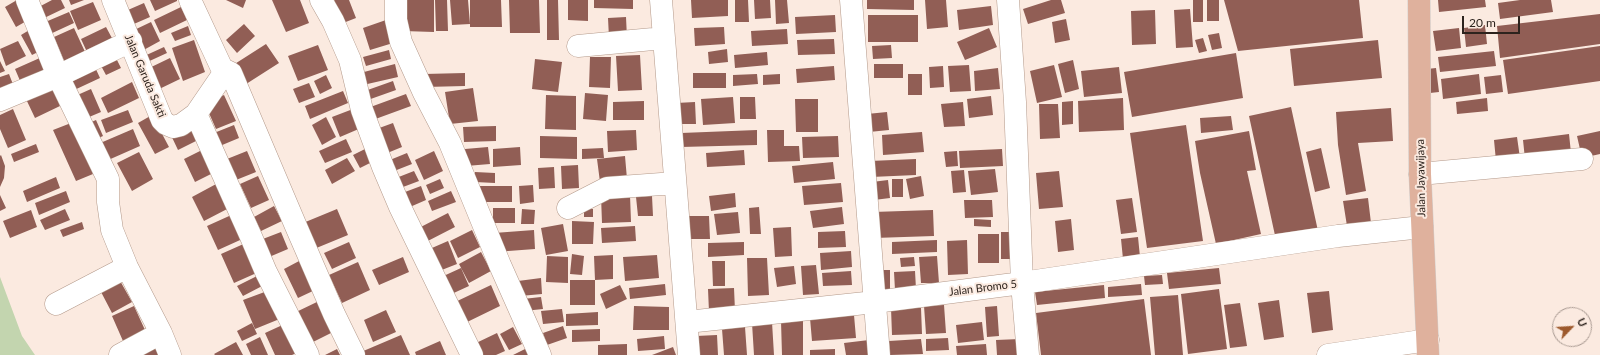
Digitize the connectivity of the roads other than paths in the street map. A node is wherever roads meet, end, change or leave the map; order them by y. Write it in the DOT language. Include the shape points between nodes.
graph roads {
  1 [pos="27,0"];
  2 [pos="190,0"];
  3 [pos="321,0"];
  4 [pos="396,0"];
  5 [pos="661,0"];
  6 [pos="851,0"];
  7 [pos="1008,0"];
  8 [pos="1418,0"];
  9 [pos="115,1"];
  10 [pos="664,38"];
  11 [pos="131,41"];
  12 [pos="578,46"];
  13 [pos="222,75"];
  14 [pos="58,76"];
  15 [pos="0,100"];
  16 [pos="196,114"];
  17 [pos="1582,159"];
  18 [pos="1420,174"];
  19 [pos="675,183"];
  20 [pos="568,208"];
  21 [pos="1422,227"];
  22 [pos="128,267"];
  23 [pos="1022,283"];
  24 [pos="875,302"];
  25 [pos="56,304"];
  26 [pos="686,322"];
  27 [pos="161,333"];
  28 [pos="1428,347"];
  29 [pos="120,355"];
  30 [pos="170,355"];
  31 [pos="308,355"];
  32 [pos="354,355"];
  33 [pos="472,355"];
  34 [pos="540,355"];
  35 [pos="689,355"];
  36 [pos="879,355"];
  37 [pos="1028,355"];
  38 [pos="1328,355"];
  1 -- 14 [label="street"];
  2 -- 13 [label="street"];
  3 -- 33 [label="street" via="350,60 362,110 400,207"];
  4 -- 34 [label="street" via="396,20 401,42 450,143"];
  5 -- 10 [label="street"];
  6 -- 24 [label="street"];
  7 -- 23 [label="street, Jalan Bromo 5"];
  8 -- 18 [label="main road, Jalan Jayawijaya"];
  9 -- 11 [label="street, Jalan Garuda Sakti"];
  10 -- 12 [label="street"];
  10 -- 19 [label="street"];
  11 -- 14 [label="street"];
  11 -- 16 [label="street, Jalan Garuda Sakti" via="162,120 173,127 181,125"];
  13 -- 16 [label="street, Jalan Garuda Sakti"];
  13 -- 32 [label="street" via="228,71 235,80 295,224"];
  14 -- 15 [label="street"];
  14 -- 22 [label="street" via="108,179 112,230"];
  16 -- 31 [label="street" via="266,272"];
  17 -- 18 [label="street"];
  18 -- 21 [label="main road, Jalan Jayawijaya"];
  19 -- 20 [label="street" via="607,188"];
  19 -- 26 [label="street"];
  21 -- 23 [label="street" via="1338,236"];
  21 -- 28 [label="main road, Jalan Jayawijaya"];
  22 -- 25 [label="street"];
  22 -- 27 [label="street"];
  23 -- 24 [label="street, Jalan Bromo 5"];
  23 -- 37 [label="street"];
  24 -- 26 [label="street, Jalan Bromo 5"];
  24 -- 36 [label="street"];
  26 -- 35 [label="street"];
  27 -- 29 [label="street"];
  27 -- 30 [label="street"];
  28 -- 38 [label="street"];
}
